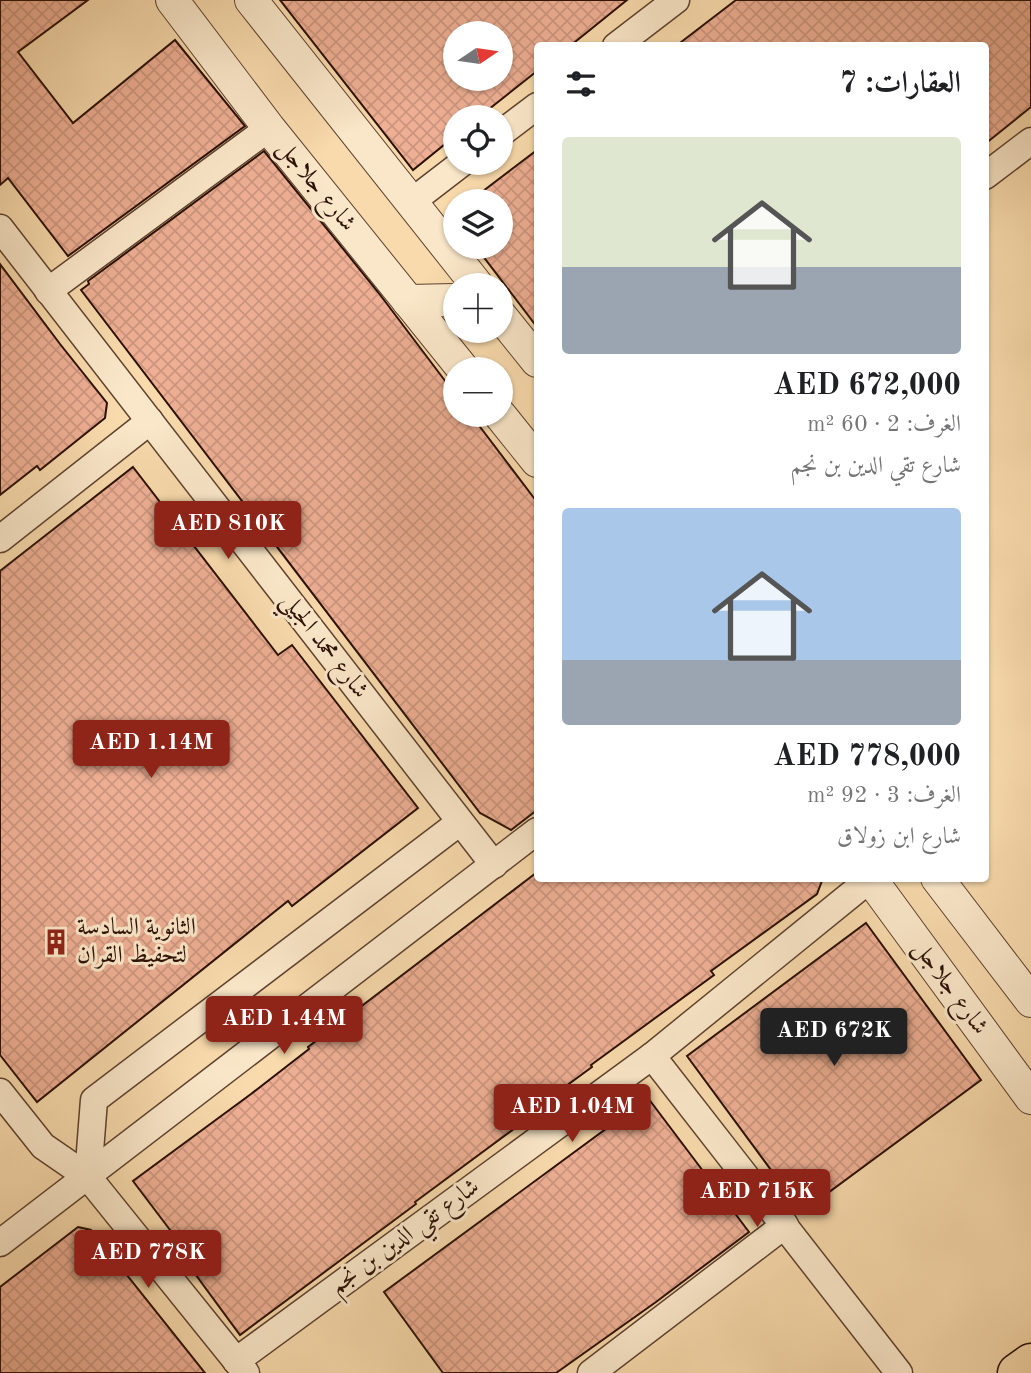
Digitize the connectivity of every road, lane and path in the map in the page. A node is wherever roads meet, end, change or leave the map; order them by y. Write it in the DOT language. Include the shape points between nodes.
graph roads {
  1 [pos="172,0"];
  2 [pos="251,0"];
  3 [pos="676,0"];
  4 [pos="621,42"];
  5 [pos="534,108"];
  6 [pos="513,124"];
  7 [pos="269,128"];
  8 [pos="1031,141"];
  9 [pos="989,173"];
  10 [pos="446,175"];
  11 [pos="410,202"];
  12 [pos="0,228"];
  13 [pos="461,273"];
  14 [pos="48,291"];
  15 [pos="443,300"];
  16 [pos="408,301"];
  17 [pos="513,330"];
  18 [pos="454,348"];
  19 [pos="534,356"];
  20 [pos="149,421"];
  21 [pos="510,427"];
  22 [pos="534,457"];
  23 [pos="0,539"];
  24 [pos="460,822"];
  25 [pos="534,833"];
  26 [pos="494,865"];
  27 [pos="865,882"];
  28 [pos="873,882"];
  29 [pos="940,882"];
  30 [pos="1031,1001"];
  31 [pos="652,1056"];
  32 [pos="0,1092"];
  33 [pos="1031,1097"];
  34 [pos="88,1177"];
  35 [pos="785,1225"];
  36 [pos="0,1243"];
  37 [pos="1031,1363"];
  38 [pos="241,1367"];
  39 [pos="591,1373"];
  40 [pos="899,1373"];
  41 [pos="1017,1373"];
  1 -- 7 [label="street, شارع جلاجل"];
  2 -- 11 [label="street"];
  3 -- 4 [label="street"];
  5 -- 6 [label="street"];
  7 -- 14 [label="street"];
  7 -- 16 [label="street, شارع جلاجل"];
  8 -- 9 [label="street"];
  10 -- 11 [label="street"];
  11 -- 13 [label="street"];
  12 -- 14 [label="street, شارع محمد الجيلي"];
  14 -- 20 [label="street, شارع محمد الجيلي"];
  15 -- 16 [label="street"];
  16 -- 18 [label="street, شارع جلاجل"];
  17 -- 19 [label="street"];
  20 -- 23 [label="street"];
  20 -- 24 [label="street, شارع محمد الجيلي"];
  21 -- 22 [label="street"];
  24 -- 26 [label="street, شارع محمد الجيلي"];
  24 -- 34 [label="street" via="94,1100"];
  25 -- 26 [label="street"];
  26 -- 34 [label="street"];
  27 -- 31 [label="street, شارع تقي الدين بن نجم"];
  28 -- 33 [label="street, شارع جلاجل"];
  29 -- 30 [label="street"];
  31 -- 35 [label="street"];
  31 -- 38 [label="street, شارع تقي الدين بن نجم"];
  32 -- 34 [label="street" via="43,1146"];
  34 -- 36 [label="street"];
  34 -- 38 [label="street"];
  35 -- 39 [label="street"];
  35 -- 40 [label="street"];
  37 -- 41 [label="main road"];
}
